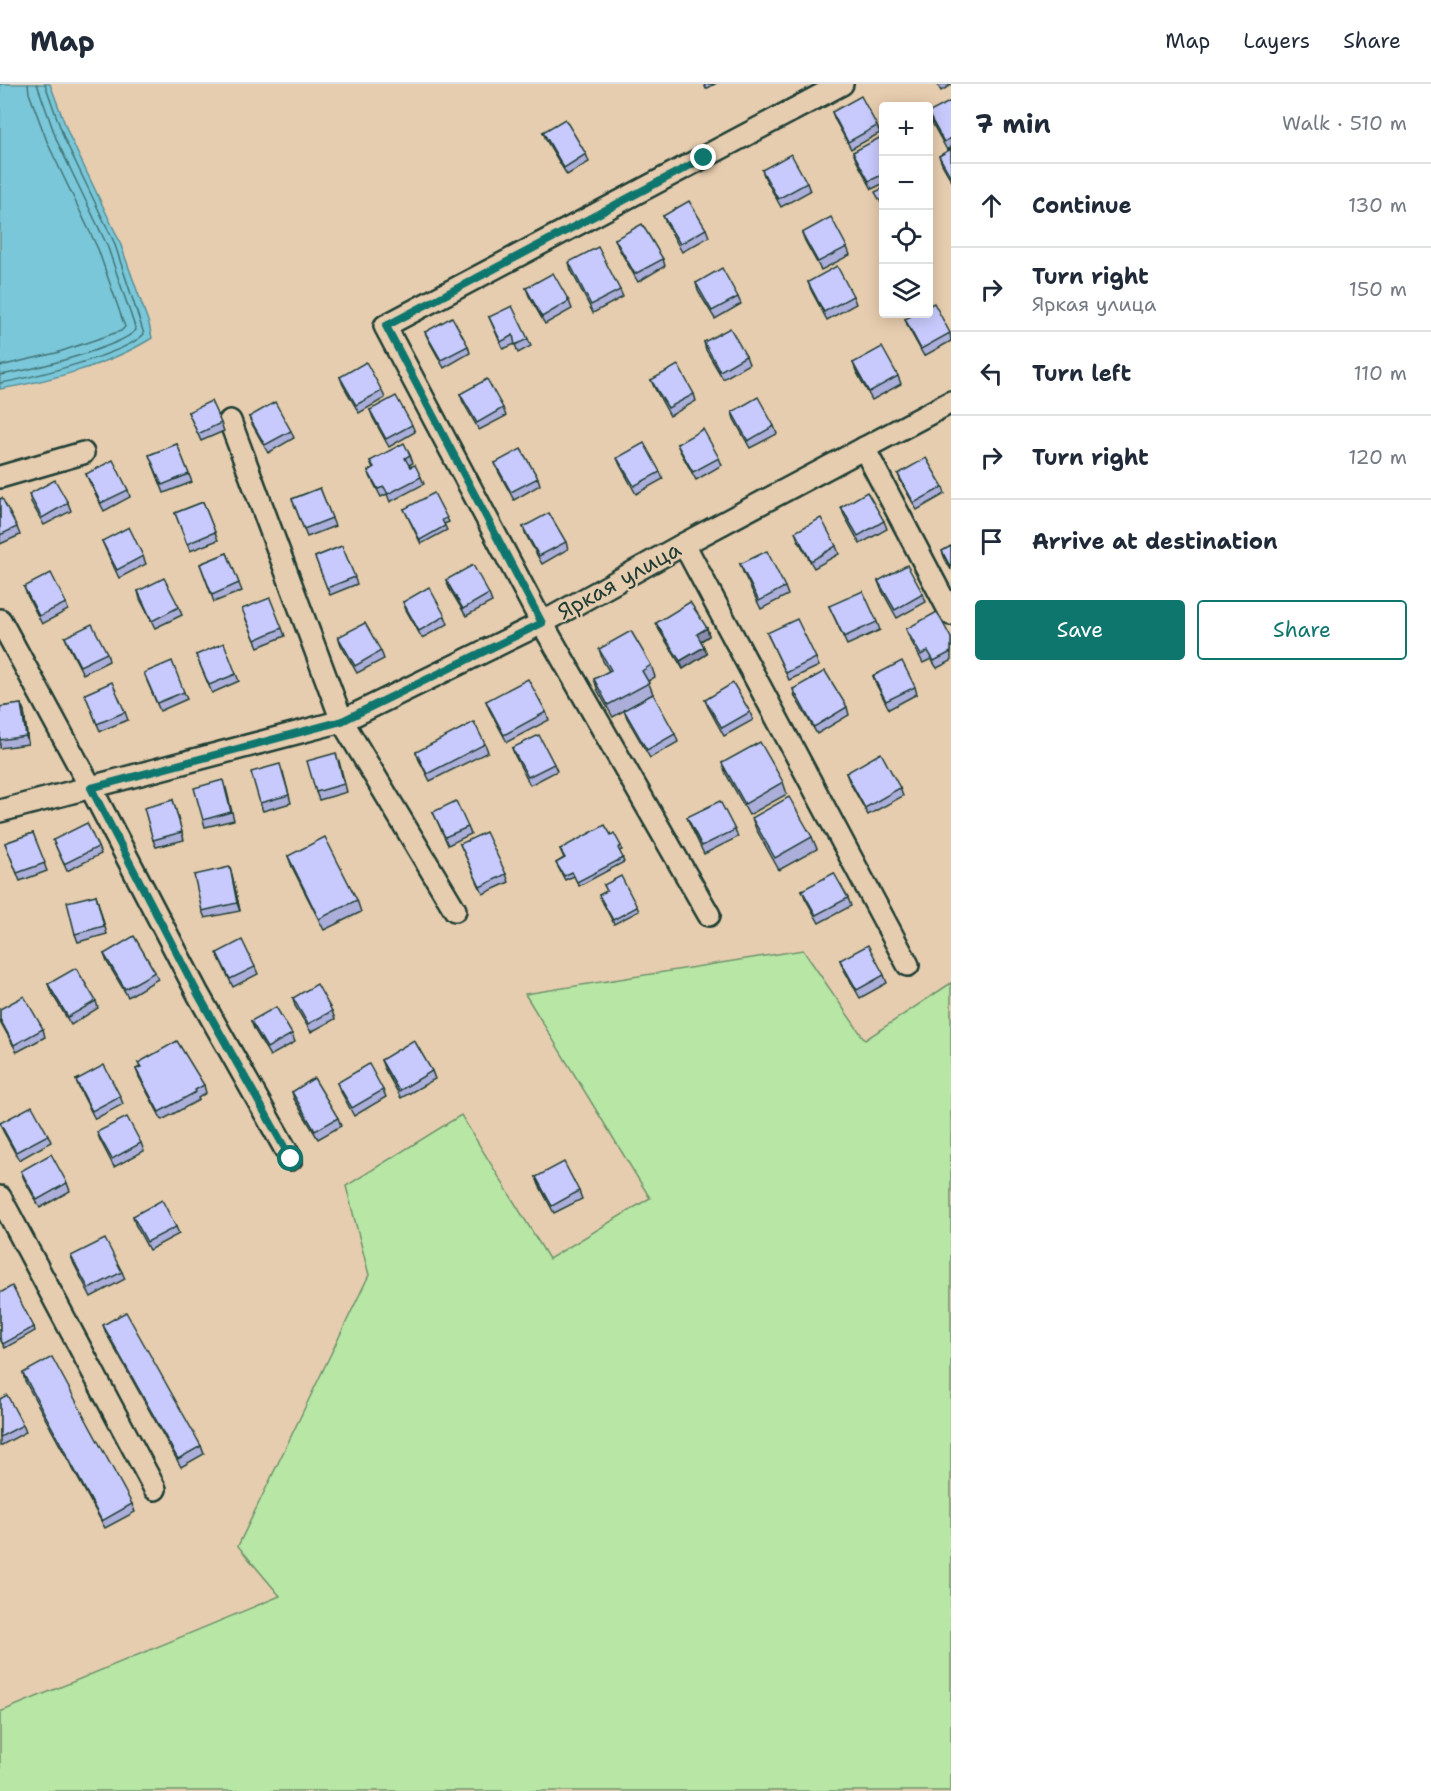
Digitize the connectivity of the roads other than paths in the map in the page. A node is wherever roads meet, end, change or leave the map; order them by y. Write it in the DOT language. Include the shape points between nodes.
graph roads {
  1 [pos="842,84"];
  2 [pos="951,402"];
  3 [pos="230,421"];
  4 [pos="864,448"];
  5 [pos="83,453"];
  6 [pos="0,477"];
  7 [pos="684,544"];
  8 [pos="951,614"];
  9 [pos="0,620"];
  10 [pos="542,623"];
  11 [pos="342,721"];
  12 [pos="91,788"];
  13 [pos="0,811"];
  14 [pos="456,910"];
  15 [pos="709,915"];
  16 [pos="908,965"];
  17 [pos="291,1159"];
  18 [pos="0,1197"];
  19 [pos="155,1489"];
  1 -- 10 [label="street" via="386,326"];
  2 -- 4 [label="street, Яркая улица"];
  3 -- 11 [label="street"];
  4 -- 7 [label="street, Яркая улица"];
  4 -- 8 [label="street"];
  5 -- 6 [label="street"];
  7 -- 10 [label="street, Яркая улица"];
  7 -- 16 [label="street"];
  9 -- 12 [label="street"];
  10 -- 11 [label="street, Яркая улица"];
  10 -- 15 [label="street"];
  11 -- 12 [label="street, Яркая улица"];
  11 -- 14 [label="street"];
  12 -- 13 [label="street, Яркая улица"];
  12 -- 17 [label="street" via="198,994"];
  18 -- 19 [label="street"];
}
